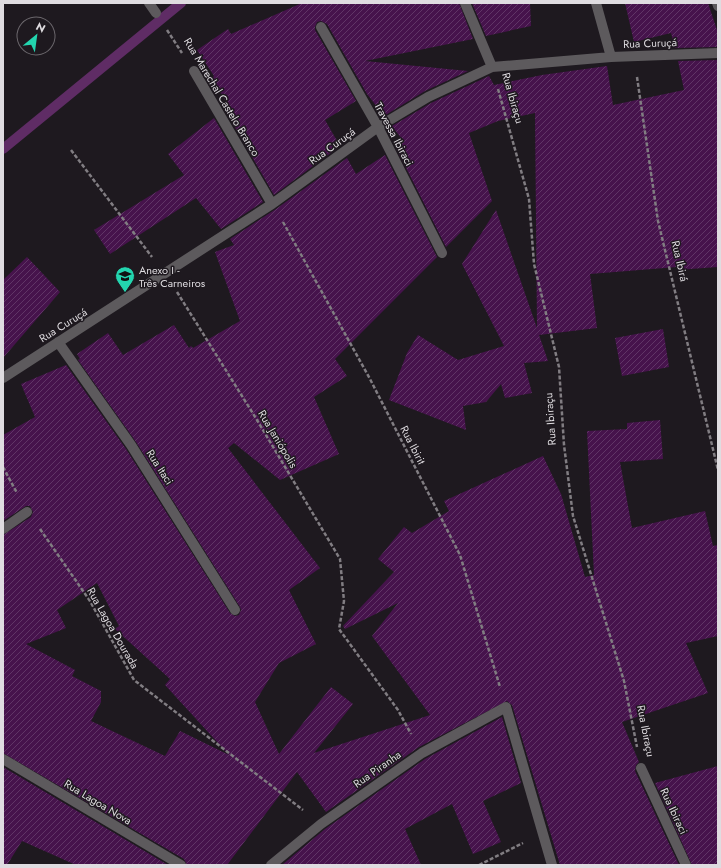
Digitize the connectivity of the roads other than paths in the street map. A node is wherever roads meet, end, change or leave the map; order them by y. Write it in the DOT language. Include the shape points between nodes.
graph roads {
  1 [pos="149,3"];
  2 [pos="465,3"];
  3 [pos="596,3"];
  4 [pos="717,3"];
  5 [pos="718,6"];
  6 [pos="156,13"];
  7 [pos="320,27"];
  8 [pos="718,53"];
  9 [pos="611,57"];
  10 [pos="492,68"];
  11 [pos="194,71"];
  12 [pos="378,127"];
  13 [pos="272,204"];
  14 [pos="442,254"];
  15 [pos="58,342"];
  16 [pos="3,378"];
  17 [pos="27,512"];
  18 [pos="3,529"];
  19 [pos="235,610"];
  20 [pos="3,760"];
  21 [pos="641,768"];
  22 [pos="180,865"];
  23 [pos="271,865"];
  24 [pos="552,865"];
  25 [pos="686,865"];
  1 -- 6 [label="street"];
  2 -- 10 [label="street"];
  3 -- 9 [label="street"];
  4 -- 5 [label="street"];
  7 -- 12 [label="street, Travessa Ibiraci"];
  8 -- 9 [label="street, Rua Curuçá"];
  9 -- 10 [label="street, Rua Curuçá"];
  10 -- 12 [label="street, Rua Curuçá" via="428,97"];
  11 -- 13 [label="street, Rua Marechal Castelo Branco"];
  12 -- 13 [label="street, Rua Curuçá"];
  12 -- 14 [label="street, Travessa Ibiraci"];
  13 -- 15 [label="street, Rua Curuçá"];
  15 -- 16 [label="street, Rua Curuçá"];
  15 -- 19 [label="street, Rua Itaci" via="131,445"];
  17 -- 18 [label="street"];
  20 -- 22 [label="street, Rua Lagoa Nova"];
  21 -- 25 [label="street, Rua Ibiraci"];
  23 -- 24 [label="street, Rua Piranha" via="321,824 422,753 506,707"];
}
